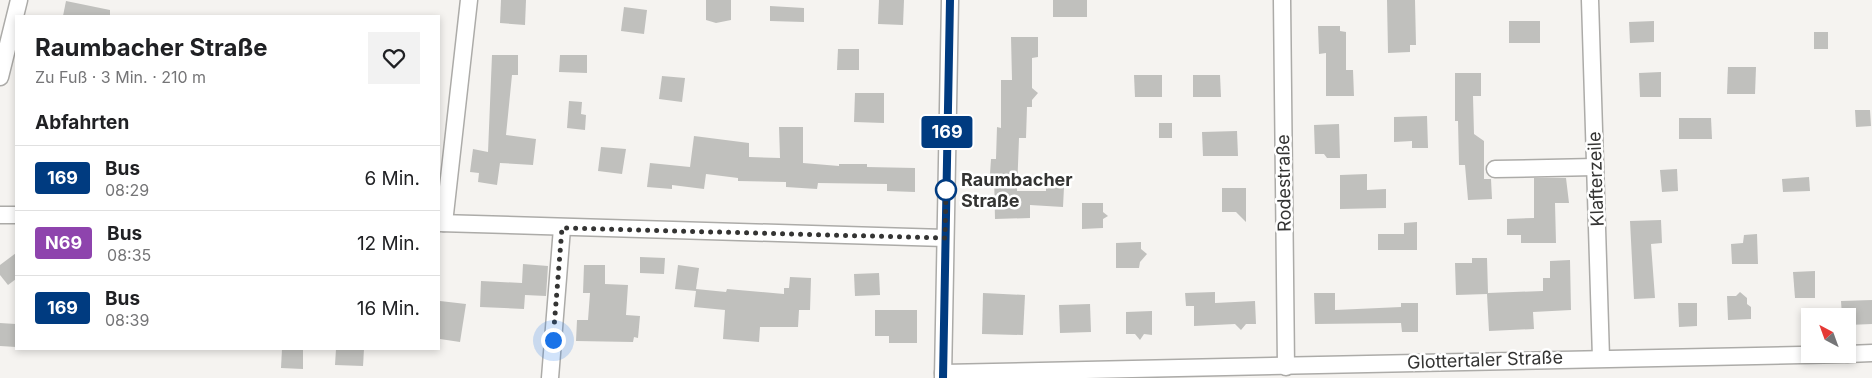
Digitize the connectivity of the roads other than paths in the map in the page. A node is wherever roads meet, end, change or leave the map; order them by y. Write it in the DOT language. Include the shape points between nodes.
graph roads {
  1 [pos="19,0"];
  2 [pos="469,0"];
  3 [pos="950,0"];
  4 [pos="1282,0"];
  5 [pos="1590,0"];
  6 [pos="15,15"];
  7 [pos="15,16"];
  8 [pos="0,77"];
  9 [pos="1595,167"];
  10 [pos="1495,169"];
  11 [pos="0,215"];
  12 [pos="15,215"];
  13 [pos="441,223"];
  14 [pos="562,228"];
  15 [pos="945,238"];
  16 [pos="1872,353"];
  17 [pos="1856,354"];
  18 [pos="1801,355"];
  19 [pos="1601,358"];
  20 [pos="1286,367"];
  21 [pos="943,376"];
  22 [pos="550,378"];
  1 -- 6 [label="street"];
  2 -- 13 [label="street"];
  3 -- 15 [label="street"];
  4 -- 20 [label="street, Rodestraße"];
  5 -- 9 [label="street, Klafterzeile"];
  7 -- 8 [label="street"];
  9 -- 10 [label="street"];
  9 -- 19 [label="street, Klafterzeile"];
  11 -- 12 [label="street"];
  13 -- 14 [label="street"];
  14 -- 15 [label="street"];
  14 -- 22 [label="street"];
  15 -- 21 [label="street"];
  16 -- 17 [label="street, Glottertaler Straße"];
  18 -- 19 [label="street, Glottertaler Straße"];
  19 -- 20 [label="street, Glottertaler Straße"];
  20 -- 21 [label="street, Glottertaler Straße"];
}
